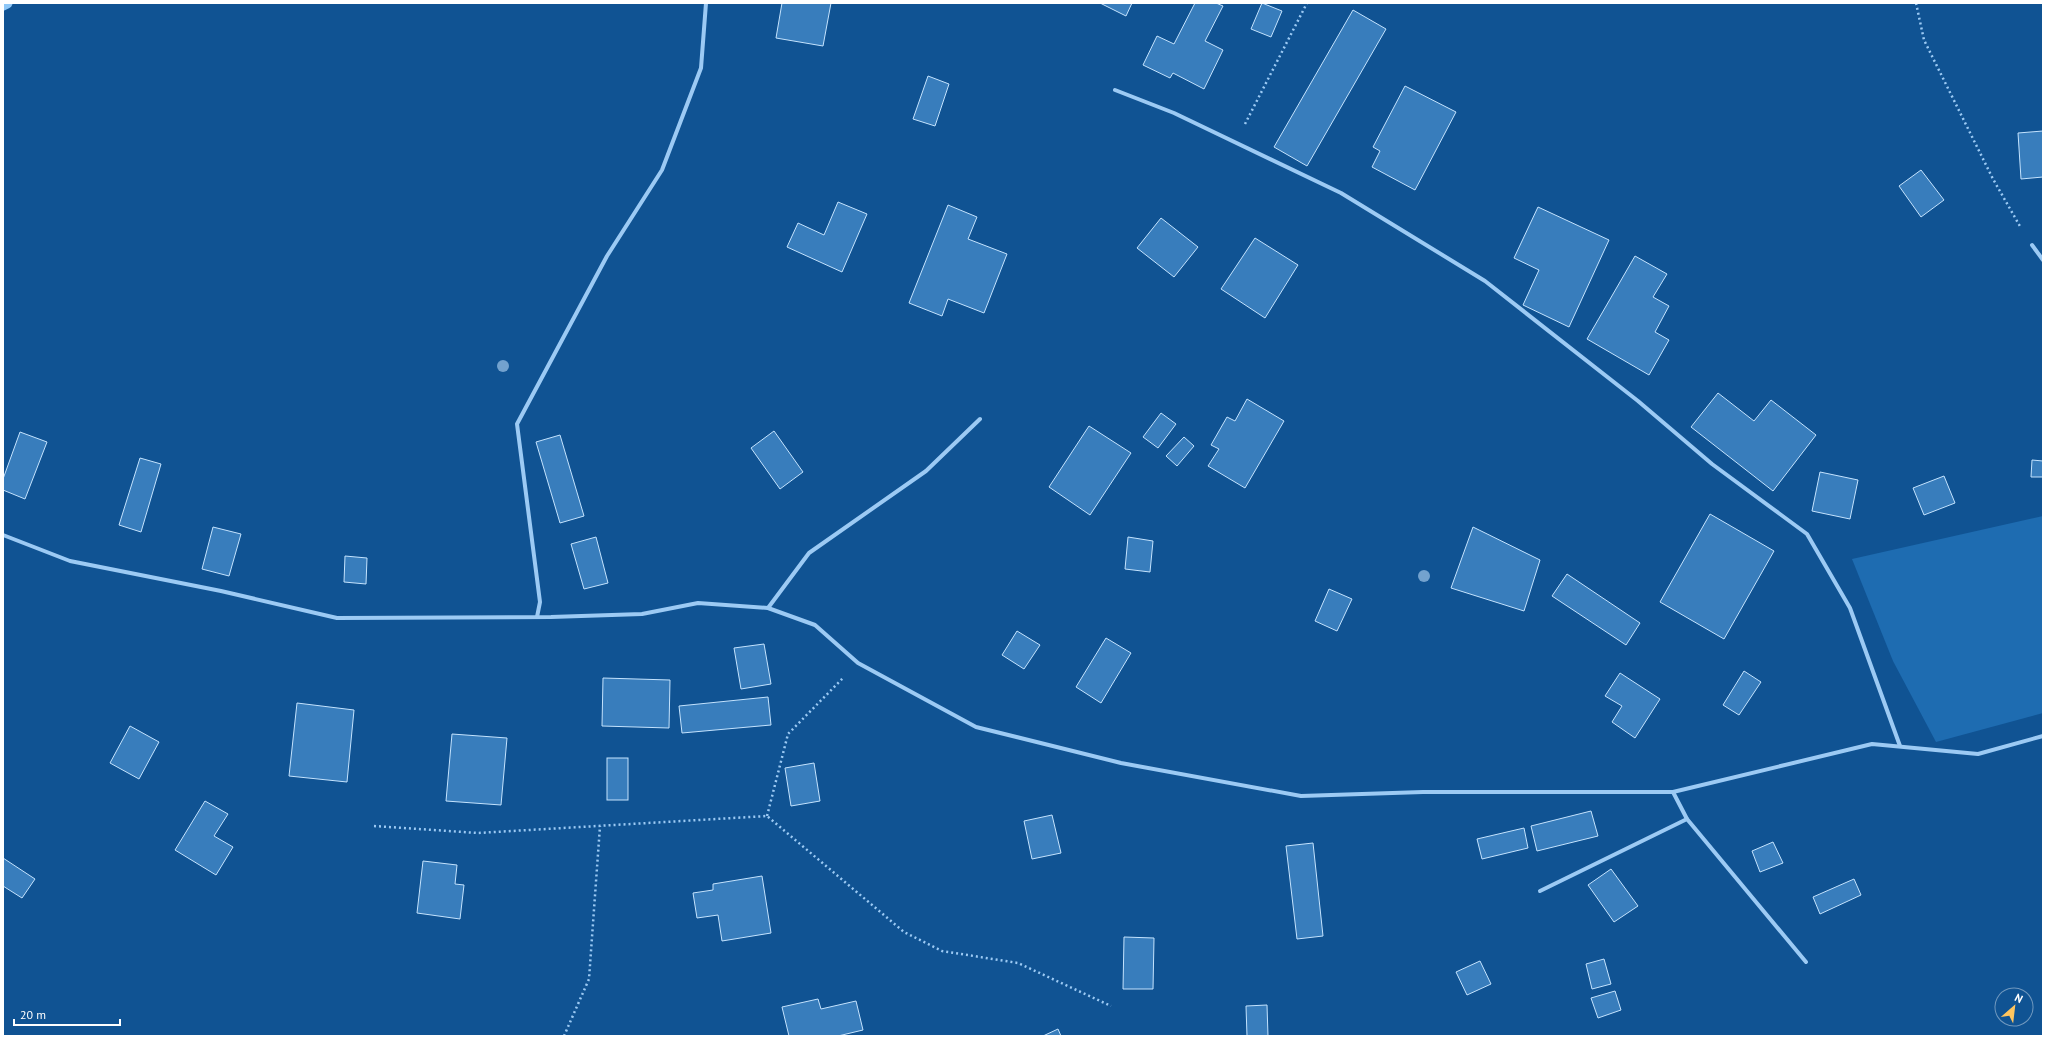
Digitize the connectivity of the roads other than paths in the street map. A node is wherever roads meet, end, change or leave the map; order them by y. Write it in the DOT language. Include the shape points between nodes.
graph roads {
  1 [pos="706,3"];
  2 [pos="1115,90"];
  3 [pos="2032,245"];
  4 [pos="2043,260"];
  5 [pos="980,419"];
  6 [pos="3,535"];
  7 [pos="768,608"];
  8 [pos="537,617"];
  9 [pos="2043,736"];
  10 [pos="1900,746"];
  11 [pos="1673,792"];
  12 [pos="1687,819"];
  13 [pos="1540,891"];
  14 [pos="1806,962"];
  1 -- 8 [label="street" via="701,68 662,170 607,256 517,424 540,602"];
  2 -- 10 [label="street" via="1174,113 1341,193 1484,281 1638,401 1712,464 1807,534 1850,608"];
  3 -- 4 [label="street"];
  5 -- 7 [label="street" via="926,471 809,553"];
  6 -- 8 [label="street" via="70,560 337,618"];
  7 -- 8 [label="street" via="698,603 642,614"];
  7 -- 11 [label="street" via="815,625 858,663 976,727 1122,763 1301,796 1423,792"];
  9 -- 10 [label="street" via="1978,754"];
  10 -- 11 [label="street" via="1872,744"];
  11 -- 12 [label="street"];
  12 -- 13 [label="street"];
  12 -- 14 [label="street"];
}
